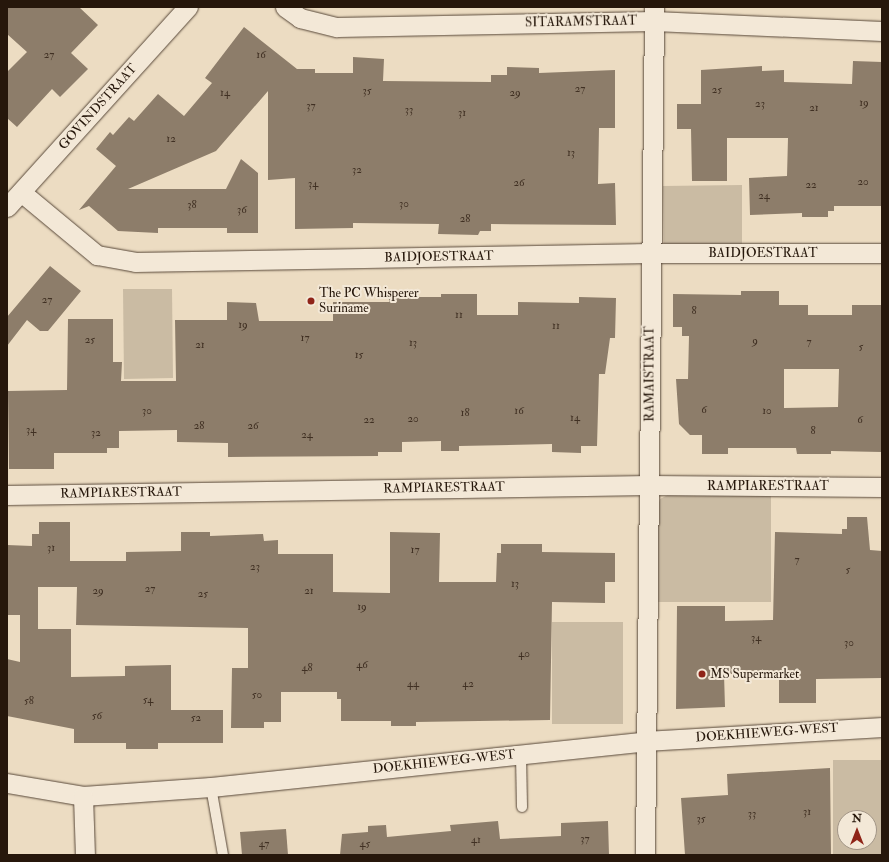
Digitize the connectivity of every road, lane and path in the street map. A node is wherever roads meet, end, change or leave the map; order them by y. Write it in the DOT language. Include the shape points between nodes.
graph roads {
  1 [pos="188,7"];
  2 [pos="285,7"];
  3 [pos="654,14"];
  4 [pos="882,31"];
  5 [pos="21,192"];
  6 [pos="7,207"];
  7 [pos="650,253"];
  8 [pos="882,253"];
  9 [pos="649,485"];
  10 [pos="882,487"];
  11 [pos="7,495"];
  12 [pos="882,727"];
  13 [pos="646,741"];
  14 [pos="521,755"];
  15 [pos="7,783"];
  16 [pos="211,787"];
  17 [pos="83,796"];
  18 [pos="522,807"];
  19 [pos="85,855"];
  20 [pos="224,855"];
  21 [pos="645,855"];
  1 -- 5 [label="street, GOVINDSTRAAT"];
  2 -- 3 [label="street, SITARAMSTRAAT" via="300,18 337,27"];
  3 -- 4 [label="street, SITARAMSTRAAT"];
  3 -- 7 [label="street, RAMAISTRAAT"];
  5 -- 6 [label="street, GOVINDSTRAAT"];
  5 -- 7 [label="street, BAIDJOESTRAAT" via="97,255 135,262"];
  7 -- 8 [label="street, BAIDJOESTRAAT"];
  7 -- 9 [label="street, RAMAISTRAAT"];
  9 -- 10 [label="street, RAMPIARESTRAAT"];
  9 -- 11 [label="street, RAMPIARESTRAAT"];
  9 -- 13 [label="street, RAMAISTRAAT"];
  12 -- 13 [label="street, DOEKHIEWEG-WEST"];
  13 -- 14 [label="street, DOEKHIEWEG-WEST"];
  13 -- 21 [label="street, RAMAISTRAAT"];
  14 -- 16 [label="street, DOEKHIEWEG-WEST"];
  14 -- 18 [label="lane"];
  15 -- 17 [label="street, DOEKHIEWEG-WEST"];
  16 -- 17 [label="street, DOEKHIEWEG-WEST"];
  16 -- 20 [label="lane"];
  17 -- 19 [label="street"];
}
